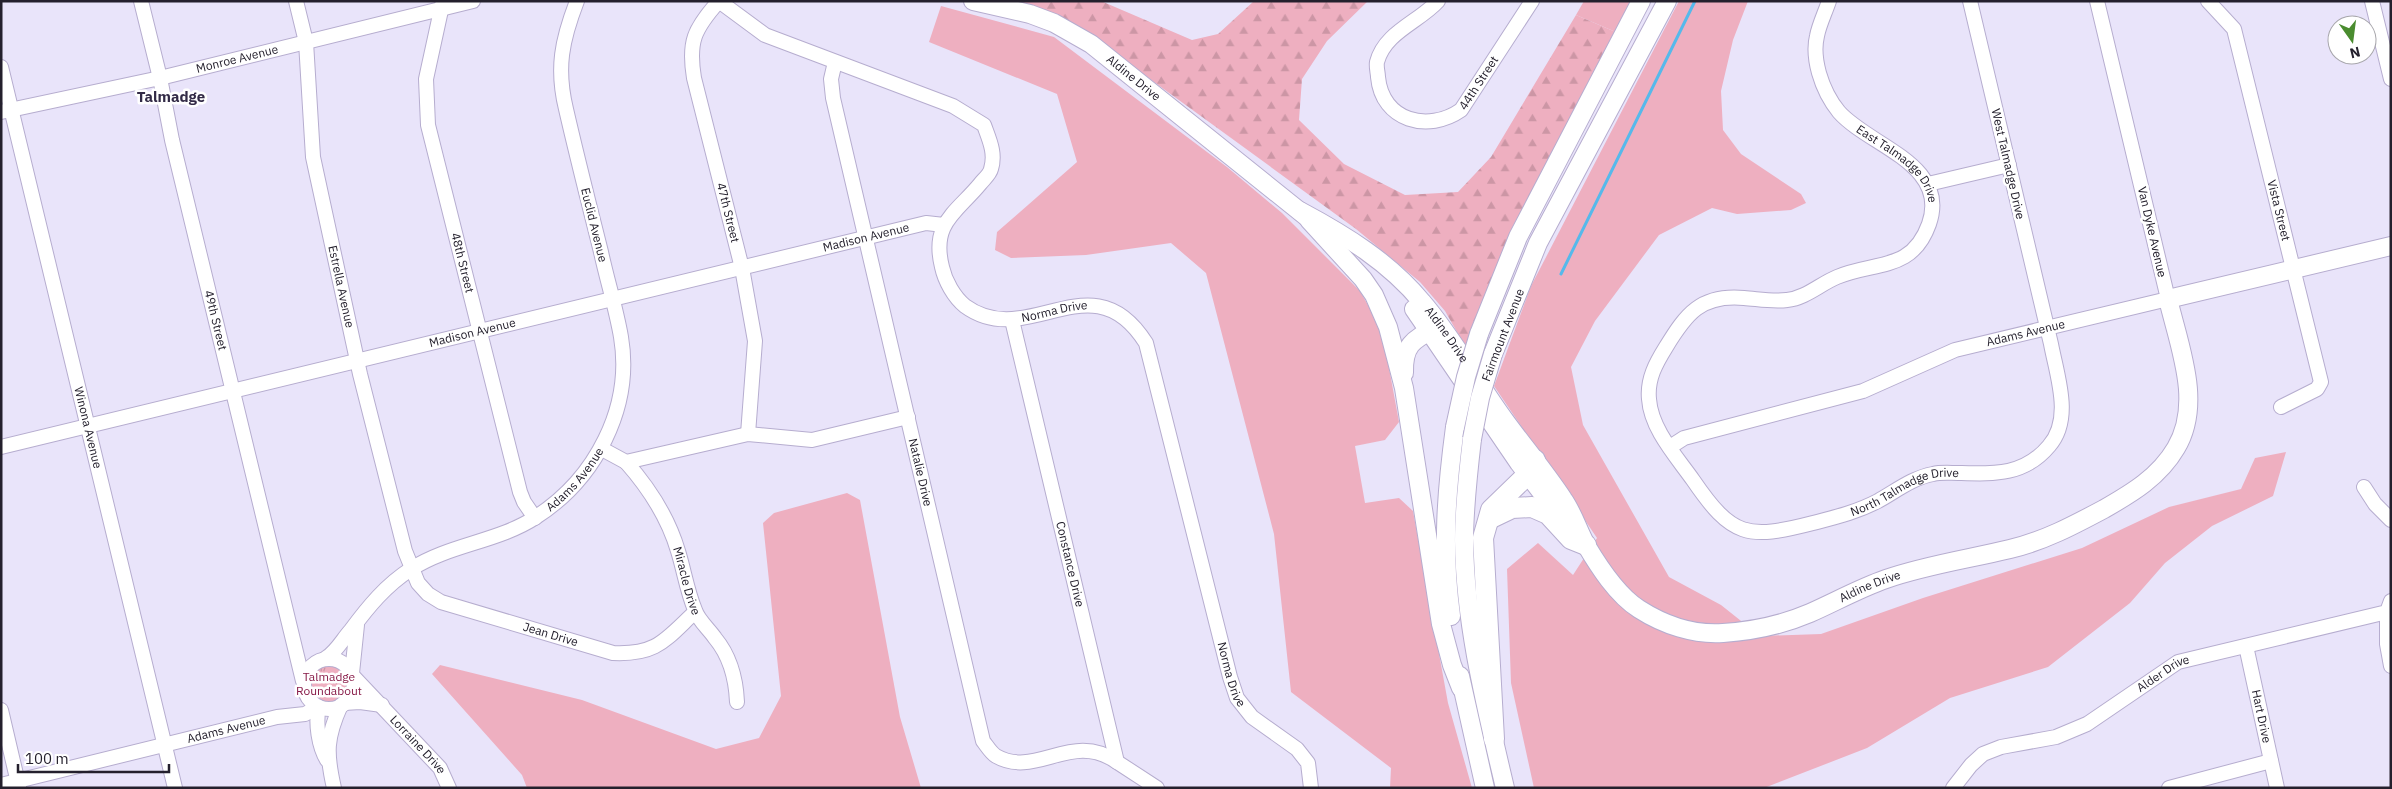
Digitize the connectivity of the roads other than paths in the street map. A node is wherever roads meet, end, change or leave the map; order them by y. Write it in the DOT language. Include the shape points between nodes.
graph roads {
  1 [pos="141,1"];
  2 [pos="296,1"];
  3 [pos="473,1"];
  4 [pos="577,1"];
  5 [pos="719,1"];
  6 [pos="973,1"];
  7 [pos="1438,1"];
  8 [pos="1532,1"];
  9 [pos="1641,1"];
  10 [pos="1666,1"];
  11 [pos="1830,1"];
  12 [pos="1970,1"];
  13 [pos="2097,1"];
  14 [pos="2208,1"];
  15 [pos="2372,1"];
  16 [pos="442,5"];
  17 [pos="306,42"];
  18 [pos="835,62"];
  19 [pos="1,67"];
  20 [pos="160,78"];
  21 [pos="2391,79"];
  22 [pos="6,111"];
  23 [pos="2009,165"];
  24 [pos="1928,184"];
  25 [pos="1300,211"];
  26 [pos="944,225"];
  27 [pos="865,238"];
  28 [pos="2391,246"];
  29 [pos="742,268"];
  30 [pos="2294,269"];
  31 [pos="612,299"];
  32 [pos="2168,299"];
  33 [pos="1012,320"];
  34 [pos="2047,327"];
  35 [pos="1435,328"];
  36 [pos="481,331"];
  37 [pos="357,361"];
  38 [pos="1404,388"];
  39 [pos="232,391"];
  40 [pos="2281,406"];
  41 [pos="908,417"];
  42 [pos="89,426"];
  43 [pos="748,434"];
  44 [pos="1,447"];
  45 [pos="1670,447"];
  46 [pos="602,449"];
  47 [pos="2167,460"];
  48 [pos="626,462"];
  49 [pos="1531,466"];
  50 [pos="2364,487"];
  51 [pos="536,518"];
  52 [pos="1489,519"];
  53 [pos="2391,520"];
  54 [pos="1586,545"];
  55 [pos="411,569"];
  56 [pos="2389,607"];
  57 [pos="695,612"];
  58 [pos="357,622"];
  59 [pos="293,638"];
  60 [pos="2246,646"];
  61 [pos="324,659"];
  62 [pos="2391,666"];
  63 [pos="352,674"];
  64 [pos="303,684"];
  65 [pos="1461,688"];
  66 [pos="737,702"];
  67 [pos="343,704"];
  68 [pos="382,705"];
  69 [pos="319,707"];
  70 [pos="1,710"];
  71 [pos="277,717"];
  72 [pos="292,717"];
  73 [pos="1494,739"];
  74 [pos="319,744"];
  75 [pos="165,745"];
  76 [pos="327,760"];
  77 [pos="2271,761"];
  78 [pos="1117,762"];
  79 [pos="19,784"];
  80 [pos="1,785"];
  81 [pos="175,788"];
  82 [pos="334,788"];
  83 [pos="449,788"];
  84 [pos="1157,788"];
  85 [pos="1311,788"];
  86 [pos="1485,788"];
  87 [pos="1505,788"];
  88 [pos="1953,788"];
  89 [pos="2169,788"];
  90 [pos="2278,788"];
  1 -- 20 [label="street, 49th Street"];
  2 -- 17 [label="street, Estrella Avenue"];
  3 -- 16 [label="street, Monroe Avenue"];
  4 -- 31 [label="street, Euclid Avenue" via="565,32 560,74"];
  5 -- 18 [label="street, Norma Drive" via="765,35"];
  5 -- 29 [label="street, 47th Street" via="693,40 690,55"];
  6 -- 25 [label="main road, Aldine Drive" via="1030,14 1054,23 1091,44"];
  7 -- 8 [label="street, 44th Street" via="1386,44 1377,63 1379,91 1389,106 1399,114 1422,122 1452,116 1461,110"];
  9 -- 65 [label="main road, Fairmount Avenue, bridge" via="1518,237 1479,334 1455,427 1446,494 1445,545"];
  10 -- 73 [label="main road, Fairmount Avenue, bridge" via="1538,243 1492,354 1480,398 1466,487 1464,541 1468,604"];
  11 -- 24 [label="street, East Talmadge Drive" via="1817,36 1816,57 1830,99 1840,113 1858,128 1906,159"];
  12 -- 23 [label="street, West Talmadge Drive"];
  13 -- 32 [label="street, Van Dyke Avenue"];
  14 -- 30 [label="street, Vista Street" via="2234,30"];
  15 -- 21 [label="street"];
  16 -- 17 [label="street, Monroe Avenue"];
  16 -- 36 [label="street, 48th Street" via="426,79 428,125"];
  17 -- 20 [label="street, Monroe Avenue"];
  17 -- 37 [label="street, Estrella Avenue" via="312,157"];
  18 -- 26 [label="street, Norma Drive" via="953,106 984,125 993,152 991,170 954,209"];
  18 -- 27 [label="street, Natalie Drive" via="831,79 833,98"];
  19 -- 22 [label="street, Winona Avenue"];
  20 -- 22 [label="street, Monroe Avenue"];
  20 -- 39 [label="street, 49th Street"];
  22 -- 42 [label="street, Winona Avenue"];
  23 -- 24 [label="street"];
  23 -- 34 [label="street, West Talmadge Drive"];
  24 -- 45 [label="street, East Talmadge Drive" via="1930,221 1921,241 1900,260 1834,278 1796,299 1714,299 1689,313 1654,367 1648,396 1657,427"];
  25 -- 35 [label="main road, Aldine Drive" via="1337,230 1394,272 1422,301"];
  25 -- 38 [label="main road" via="1374,295 1388,327"];
  26 -- 27 [label="street, Madison Avenue" via="926,223"];
  26 -- 33 [label="street, Norma Drive" via="938,253 945,280 964,305 975,312"];
  27 -- 29 [label="street, Madison Avenue"];
  27 -- 41 [label="street, Natalie Drive"];
  28 -- 30 [label="main road, Adams Avenue"];
  29 -- 31 [label="street, Madison Avenue"];
  29 -- 43 [label="street, 47th Street" via="755,341"];
  30 -- 32 [label="main road, Adams Avenue"];
  30 -- 40 [label="street, Vista Street" via="2321,382 2317,389"];
  31 -- 36 [label="street, Madison Avenue"];
  31 -- 46 [label="street, Euclid Avenue" via="621,337 622,381 619,403"];
  32 -- 34 [label="street, Adams Avenue"];
  32 -- 47 [label="main road, Van Dyke Avenue" via="2189,402 2183,434"];
  33 -- 78 [label="street, Constance Drive"];
  33 -- 85 [label="street, Norma Drive" via="1083,304 1110,307 1139,331 1146,343 1230,677 1238,698 1252,717 1298,749 1308,763"];
  34 -- 45 [label="street, Adams Avenue" via="1956,350 1863,391 1684,438"];
  34 -- 45 [label="street, North Talmadge Drive" via="2061,396 2058,432 2050,446 2014,471 2000,474 1934,473 1908,482 1856,512 1780,531 1753,533 1733,525 1714,510"];
  35 -- 38 [label="main road" via="1414,341 1405,352"];
  35 -- 49 [label="main road, Aldine Drive"];
  36 -- 37 [label="street, Madison Avenue"];
  36 -- 51 [label="street, 48th Street" via="520,492"];
  37 -- 39 [label="street, Madison Avenue"];
  37 -- 55 [label="street, Estrella Avenue"];
  38 -- 65 [label="main road" via="1441,624"];
  39 -- 42 [label="street, Madison Avenue"];
  39 -- 59 [label="street, 49th Street"];
  41 -- 43 [label="street, Adams Avenue" via="812,440"];
  41 -- 78 [label="street, Natalie Drive" via="984,741 995,756 1014,762 1089,750"];
  42 -- 44 [label="street, Madison Avenue"];
  42 -- 75 [label="street, Winona Avenue"];
  43 -- 48 [label="street, Adams Avenue"];
  46 -- 48 [label="street, Adams Avenue"];
  46 -- 51 [label="street, Adams Avenue" via="580,480"];
  47 -- 54 [label="main road, Aldine Drive" via="2153,477 2132,493 2039,541 1911,570 1776,626 1746,631 1718,634 1686,630 1659,620 1635,607 1612,583"];
  48 -- 57 [label="street, Miracle Drive" via="643,480 663,514 678,549"];
  49 -- 52 [label="highway" via="1523,479 1491,510"];
  49 -- 54 [label="main road, Aldine Drive" via="1562,519"];
  50 -- 53 [label="street" via="2374,504"];
  51 -- 55 [label="street, Adams Avenue" via="490,539 436,555"];
  52 -- 54 [label="highway" via="1512,508 1532,507 1548,514 1571,539"];
  52 -- 73 [label="highway" via="1484,528 1482,547"];
  55 -- 57 [label="street, Jean Drive" via="423,589 441,602 613,653 634,654 652,649 667,640"];
  55 -- 58 [label="street, Adams Avenue" via="391,583"];
  56 -- 60 [label="street, Alder Drive"];
  56 -- 62 [label="street"];
  57 -- 66 [label="street, Miracle Drive" via="731,665"];
  58 -- 61 [label="street, Adams Avenue" via="338,648"];
  58 -- 63 [label="street"];
  59 -- 61 [label="street" via="311,655"];
  59 -- 64 [label="street, 49th Street"];
  60 -- 77 [label="street, Hart Drive"];
  60 -- 88 [label="street, Alder Drive" via="2178,662 2087,724 2056,738 2001,747 1983,754"];
  61 -- 63 [label="street" via="339,660"];
  61 -- 64 [label="street" via="309,667"];
  63 -- 67 [label="street" via="352,693"];
  63 -- 68 [label="street, Lorraine Drive"];
  64 -- 69 [label="street" via="308,700"];
  64 -- 71 [label="street, Adams Avenue" via="297,704"];
  65 -- 86 [label="main road, Fairmount Avenue"];
  67 -- 68 [label="street, Lorraine Drive"];
  67 -- 69 [label="street" via="334,708"];
  67 -- 76 [label="street" via="330,734"];
  68 -- 83 [label="street, Lorraine Drive" via="440,768"];
  69 -- 72 [label="street, Adams Avenue" via="313,712"];
  69 -- 74 [label="street"];
  70 -- 79 [label="street"];
  71 -- 72 [label="street, Adams Avenue"];
  71 -- 75 [label="street, Adams Avenue"];
  72 -- 74 [label="street" via="306,724"];
  73 -- 87 [label="main road, Fairmount Avenue"];
  74 -- 76 [label="street"];
  75 -- 79 [label="street, Adams Avenue"];
  75 -- 81 [label="street, Winona Avenue"];
  76 -- 82 [label="street"];
  77 -- 89 [label="street"];
  77 -- 90 [label="street, Hart Drive"];
  78 -- 84 [label="street"];
  79 -- 80 [label="street, Adams Avenue"];
}
